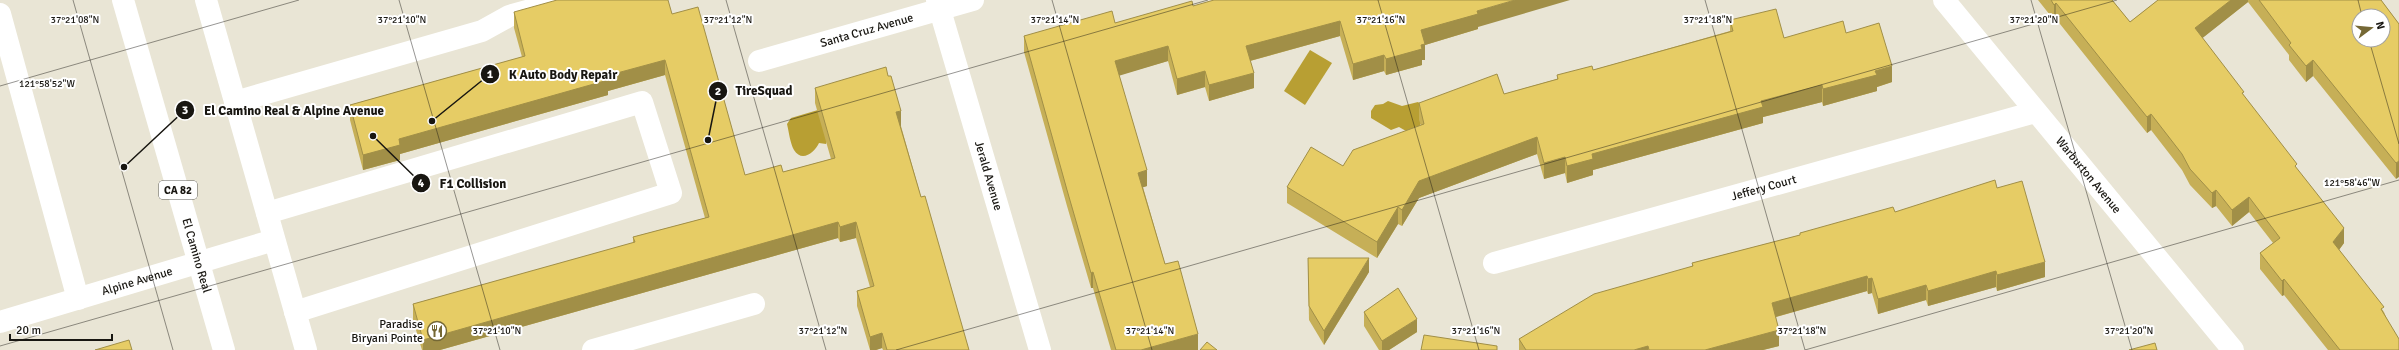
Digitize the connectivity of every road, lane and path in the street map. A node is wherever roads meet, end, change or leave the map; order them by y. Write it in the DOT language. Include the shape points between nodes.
graph roads {
  1 [pos="123,0"];
  2 [pos="206,0"];
  3 [pos="566,0"];
  4 [pos="974,0"];
  5 [pos="1944,0"];
  6 [pos="939,5"];
  7 [pos="0,14"];
  8 [pos="759,61"];
  9 [pos="235,102"];
  10 [pos="2035,112"];
  11 [pos="267,213"];
  12 [pos="274,240"];
  13 [pos="198,262"];
  14 [pos="1494,263"];
  15 [pos="78,299"];
  16 [pos="754,304"];
  17 [pos="295,312"];
  18 [pos="0,322"];
  19 [pos="224,350"];
  20 [pos="306,350"];
  21 [pos="593,350"];
  22 [pos="1040,350"];
  23 [pos="2233,350"];
  1 -- 13 [label="street, El Camino Real / CA 82"];
  2 -- 9 [label="street"];
  3 -- 9 [label="street" via="509,16 482,31"];
  4 -- 6 [label="street, Santa Cruz Avenue"];
  5 -- 10 [label="street, Warburton Avenue"];
  6 -- 8 [label="street, Santa Cruz Avenue"];
  6 -- 22 [label="street, Jerald Avenue"];
  7 -- 15 [label="street"];
  9 -- 11 [label="street"];
  10 -- 14 [label="street, Jeffery Court"];
  10 -- 23 [label="street, Warburton Avenue"];
  11 -- 12 [label="street"];
  11 -- 17 [label="street" via="642,102 671,193"];
  12 -- 13 [label="street, Alpine Avenue"];
  12 -- 17 [label="street"];
  13 -- 15 [label="street, Alpine Avenue"];
  13 -- 19 [label="street, El Camino Real / CA 82"];
  15 -- 18 [label="street, Alpine Avenue"];
  16 -- 21 [label="street"];
  17 -- 20 [label="street"];
}
